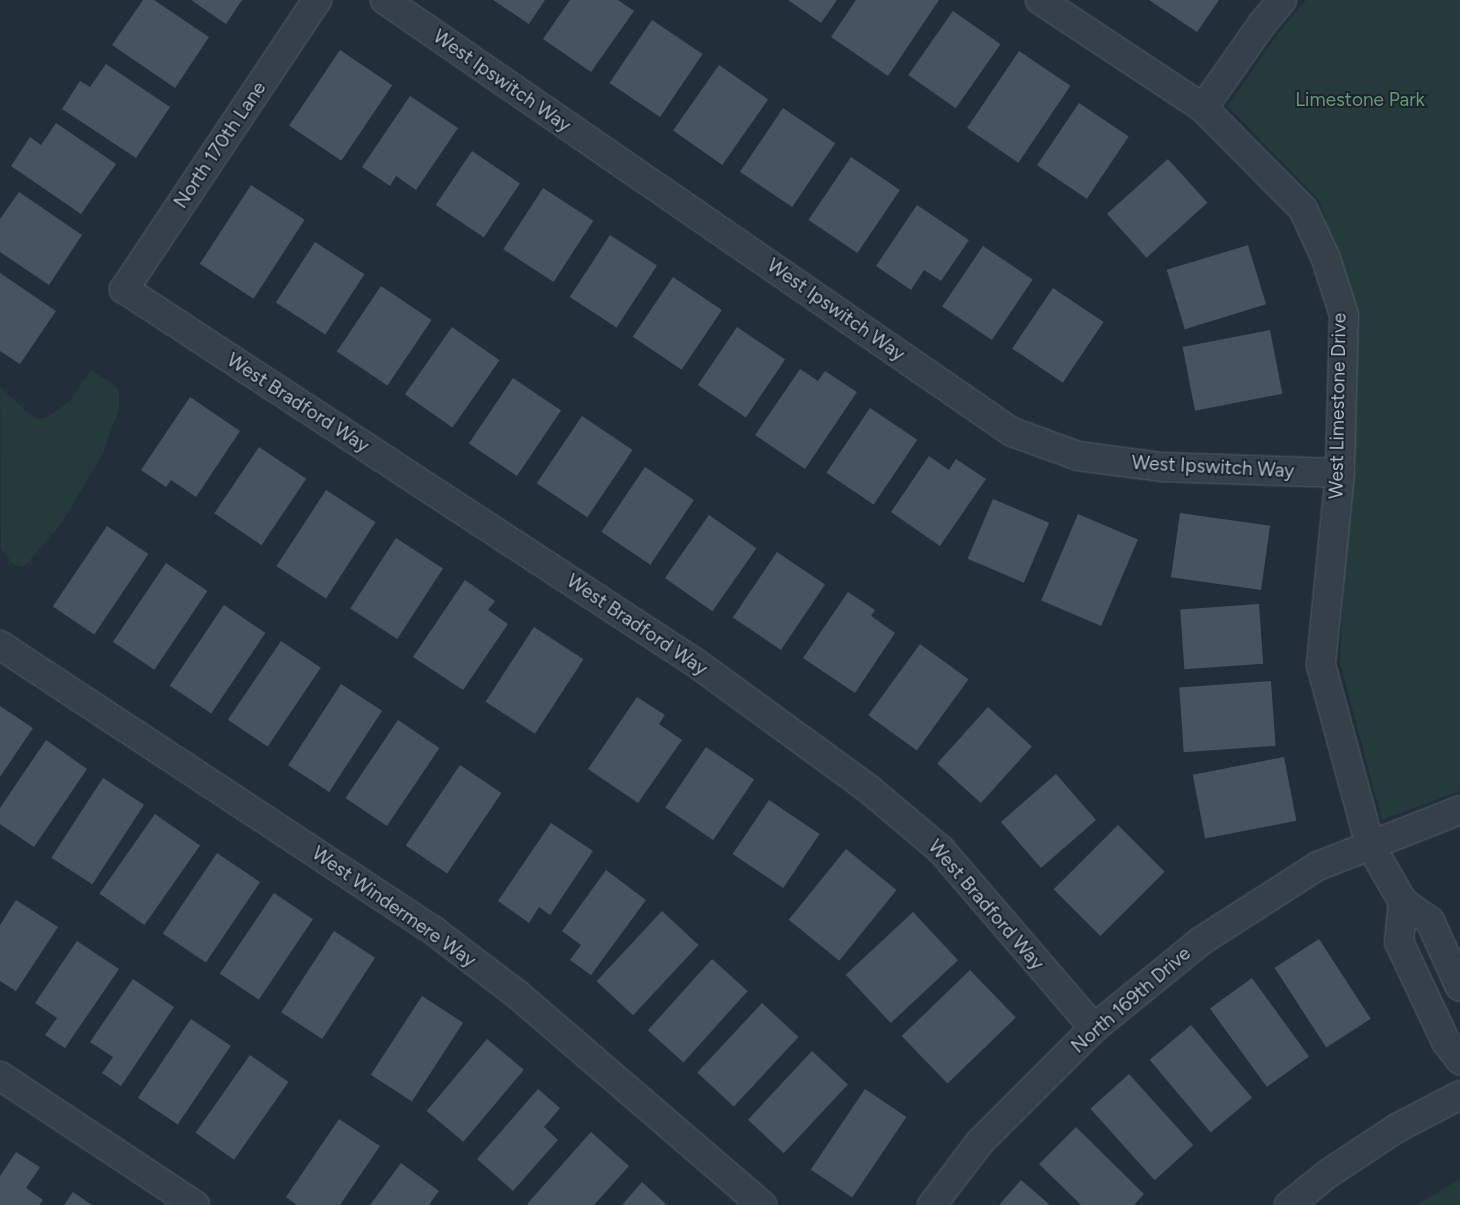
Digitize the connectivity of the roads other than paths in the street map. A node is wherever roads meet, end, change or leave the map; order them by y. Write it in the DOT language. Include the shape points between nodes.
graph roads {
  1 [pos="316,0"];
  2 [pos="385,0"];
  3 [pos="1040,0"];
  4 [pos="1282,0"];
  5 [pos="1203,108"];
  6 [pos="124,289"];
  7 [pos="1340,473"];
  8 [pos="0,645"];
  9 [pos="1460,810"];
  10 [pos="1370,845"];
  11 [pos="1403,902"];
  12 [pos="1460,987"];
  13 [pos="1094,1028"];
  14 [pos="1460,1060"];
  15 [pos="0,1076"];
  16 [pos="1460,1094"];
  17 [pos="194,1205"];
  18 [pos="762,1205"];
  19 [pos="932,1205"];
  20 [pos="1289,1205"];
  1 -- 6 [label="street, North 170th Lane"];
  2 -- 7 [label="street, West Ipswitch Way" via="1012,432 1087,458 1162,467"];
  3 -- 5 [label="street, West Limestone Drive"];
  4 -- 5 [label="street"];
  5 -- 7 [label="street, West Limestone Drive" via="1303,209 1326,259 1344,315"];
  6 -- 13 [label="street, West Bradford Way" via="696,663 870,790 941,850"];
  7 -- 10 [label="street, West Limestone Drive" via="1322,665"];
  8 -- 18 [label="street, West Windermere Way" via="434,931 518,995"];
  9 -- 10 [label="street, North 169th Drive"];
  10 -- 11 [label="street, West Limestone Drive"];
  10 -- 13 [label="street, North 169th Drive" via="1318,866 1201,941"];
  11 -- 12 [label="street, West Limestone Drive" via="1430,921"];
  11 -- 14 [label="street" via="1399,942 1446,1042"];
  13 -- 19 [label="street, North 169th Drive" via="980,1142"];
  15 -- 17 [label="street"];
  16 -- 20 [label="street" via="1390,1133 1329,1173"];
}
